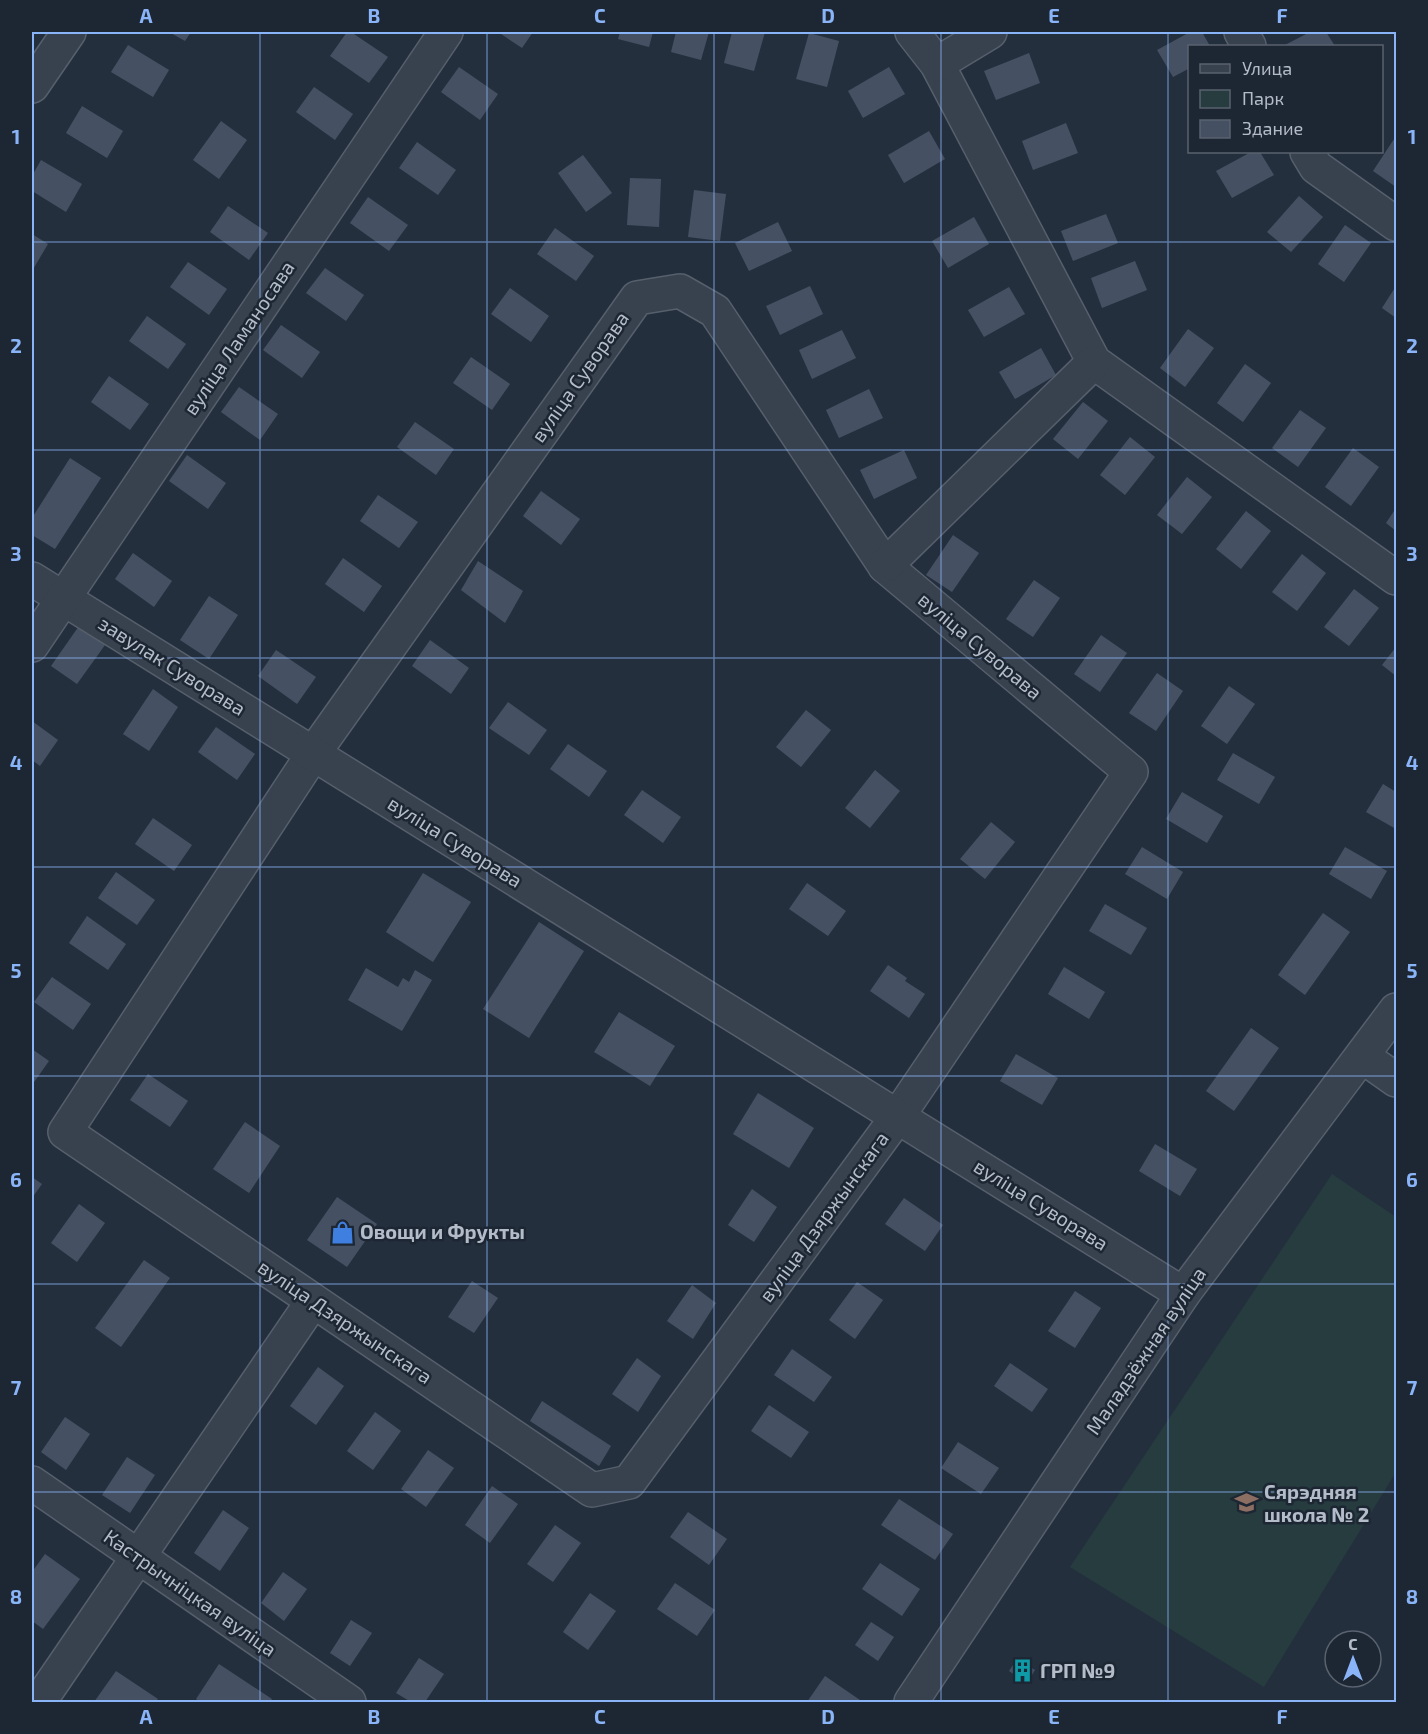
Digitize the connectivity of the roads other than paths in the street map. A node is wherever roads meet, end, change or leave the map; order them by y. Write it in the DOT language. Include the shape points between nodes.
graph roads {
  1 [pos="69,32"];
  2 [pos="446,32"];
  3 [pos="912,32"];
  4 [pos="990,32"];
  5 [pos="1240,32"];
  6 [pos="1248,45"];
  7 [pos="937,64"];
  8 [pos="32,86"];
  9 [pos="1308,153"];
  10 [pos="1396,224"];
  11 [pos="1094,362"];
  12 [pos="885,566"];
  13 [pos="1396,578"];
  14 [pos="32,579"];
  15 [pos="64,598"];
  16 [pos="32,645"];
  17 [pos="312,753"];
  18 [pos="1396,1010"];
  19 [pos="1362,1056"];
  20 [pos="1396,1080"];
  21 [pos="898,1116"];
  22 [pos="1183,1294"];
  23 [pos="313,1301"];
  24 [pos="32,1483"];
  25 [pos="139,1556"];
  26 [pos="39,1702"];
  27 [pos="349,1702"];
  28 [pos="910,1702"];
  1 -- 8 [label="street"];
  2 -- 15 [label="street, вуліца Ламаносава"];
  3 -- 7 [label="street"];
  4 -- 7 [label="street"];
  5 -- 6 [label="street"];
  7 -- 11 [label="street"];
  9 -- 10 [label="street" via="1316,167"];
  11 -- 12 [label="street"];
  11 -- 13 [label="street"];
  12 -- 17 [label="street, вуліца Суворава" via="715,311 680,291 637,298"];
  12 -- 21 [label="street, вуліца Суворава" via="1131,772"];
  14 -- 15 [label="street, завулак Суворава"];
  15 -- 16 [label="street, вуліца Ламаносава"];
  15 -- 17 [label="street, завулак Суворава"];
  17 -- 21 [label="street, вуліца Суворава"];
  17 -- 23 [label="street, вуліца Дзяржынскага" via="65,1132"];
  18 -- 19 [label="street, Маладзёжная вуліца"];
  19 -- 20 [label="street"];
  19 -- 22 [label="street, Маладзёжная вуліца"];
  21 -- 22 [label="street, вуліца Суворава"];
  21 -- 23 [label="street, вуліца Дзяржынскага" via="629,1482 592,1490"];
  22 -- 28 [label="street, Маладзёжная вуліца"];
  23 -- 25 [label="street"];
  24 -- 25 [label="street, Кастрычніцкая вуліца"];
  25 -- 26 [label="street"];
  25 -- 27 [label="street, Кастрычніцкая вуліца"];
}
